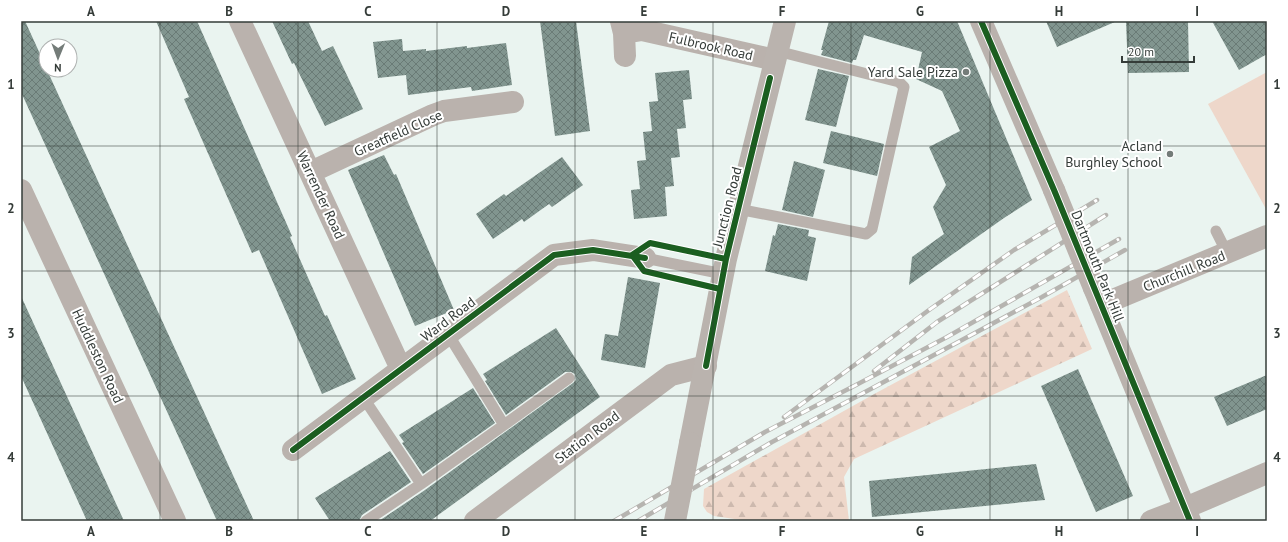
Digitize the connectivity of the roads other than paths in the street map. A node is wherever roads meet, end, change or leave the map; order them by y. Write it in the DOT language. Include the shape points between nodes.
graph roads {
  1 [pos="240,21"];
  2 [pos="785,21"];
  3 [pos="981,21"];
  4 [pos="622,27"];
  5 [pos="625,56"];
  6 [pos="776,56"];
  7 [pos="513,102"];
  8 [pos="310,172"];
  9 [pos="21,190"];
  10 [pos="738,208"];
  11 [pos="1216,231"];
  12 [pos="1267,236"];
  13 [pos="1227,253"];
  14 [pos="645,258"];
  15 [pos="723,274"];
  16 [pos="1097,296"];
  17 [pos="448,334"];
  18 [pos="706,366"];
  19 [pos="401,369"];
  20 [pos="569,378"];
  21 [pos="364,397"];
  22 [pos="504,425"];
  23 [pos="293,450"];
  24 [pos="1267,472"];
  25 [pos="421,484"];
  26 [pos="1187,515"];
  27 [pos="175,521"];
  28 [pos="366,521"];
  29 [pos="475,521"];
  30 [pos="675,521"];
  31 [pos="1151,521"];
  1 -- 8 [label="street, Warrender Road"];
  2 -- 6 [label="main road, Junction Road"];
  3 -- 16 [label="street, Dartmouth Park Hill, bridge"];
  4 -- 5 [label="street"];
  4 -- 6 [label="street, Fulbrook Road"];
  6 -- 10 [label="main road, Junction Road"];
  6 -- 10 [label="lane" via="899,82 904,87 872,229 866,234"];
  7 -- 8 [label="street, Greatfield Close" via="444,111"];
  8 -- 19 [label="street, Warrender Road"];
  9 -- 27 [label="street, Huddleston Road"];
  10 -- 15 [label="main road, Junction Road"];
  11 -- 13 [label="lane"];
  12 -- 13 [label="street, Churchill Road"];
  13 -- 16 [label="street, Churchill Road"];
  14 -- 15 [label="lane, Ward Road"];
  14 -- 17 [label="street, Ward Road" via="593,250 554,255"];
  15 -- 18 [label="main road, Junction Road"];
  16 -- 26 [label="street, Dartmouth Park Hill"];
  17 -- 19 [label="street, Ward Road"];
  17 -- 22 [label="lane"];
  18 -- 29 [label="street, Station Road" via="671,375"];
  18 -- 30 [label="main road, Junction Road, bridge"];
  19 -- 21 [label="street, Ward Road"];
  20 -- 22 [label="lane"];
  21 -- 23 [label="street, Ward Road"];
  21 -- 25 [label="lane"];
  22 -- 25 [label="lane"];
  24 -- 26 [label="street"];
  25 -- 28 [label="lane"];
  26 -- 31 [label="street"];
}
